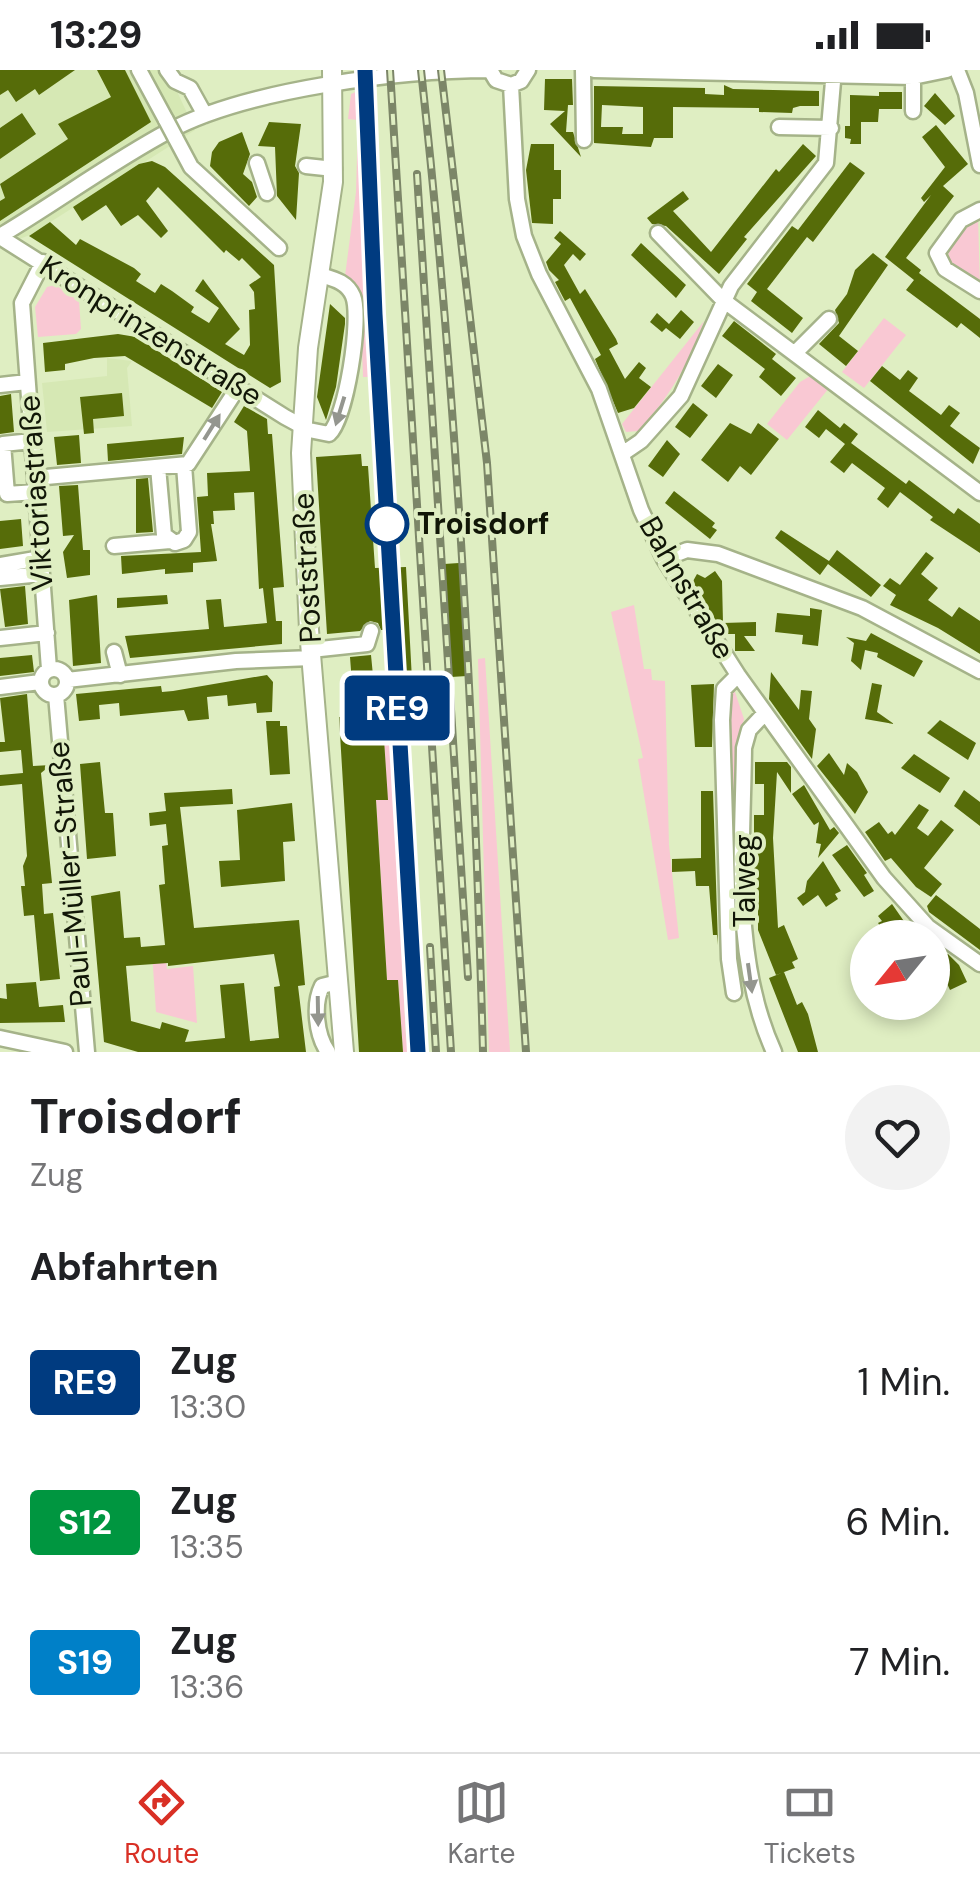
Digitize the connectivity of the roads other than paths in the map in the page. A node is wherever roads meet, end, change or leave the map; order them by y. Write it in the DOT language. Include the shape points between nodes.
graph roads {
  1 [pos="138,70"];
  2 [pos="167,70"];
  3 [pos="490,70"];
  4 [pos="528,70"];
  5 [pos="583,70"];
  6 [pos="594,70"];
  7 [pos="947,70"];
  8 [pos="957,70"];
  9 [pos="642,71"];
  10 [pos="834,73"];
  11 [pos="332,77"];
  12 [pos="913,77"];
  13 [pos="511,85"];
  14 [pos="165,103"];
  15 [pos="913,111"];
  16 [pos="206,116"];
  17 [pos="779,127"];
  18 [pos="831,128"];
  19 [pos="180,131"];
  20 [pos="584,140"];
  21 [pos="257,163"];
  22 [pos="980,164"];
  23 [pos="306,166"];
  24 [pos="334,169"];
  25 [pos="267,193"];
  26 [pos="980,210"];
  27 [pos="658,233"];
  28 [pos="0,236"];
  29 [pos="279,248"];
  30 [pos="43,262"];
  31 [pos="321,275"];
  32 [pos="980,292"];
  33 [pos="723,300"];
  34 [pos="829,318"];
  35 [pos="796,354"];
  36 [pos="27,382"];
  37 [pos="0,385"];
  38 [pos="239,386"];
  39 [pos="300,426"];
  40 [pos="32,441"];
  41 [pos="622,454"];
  42 [pos="184,465"];
  43 [pos="158,466"];
  44 [pos="35,485"];
  45 [pos="980,493"];
  46 [pos="3,494"];
  47 [pos="170,542"];
  48 [pos="114,546"];
  49 [pos="41,558"];
  50 [pos="664,559"];
  51 [pos="0,565"];
  52 [pos="42,574"];
  53 [pos="0,578"];
  54 [pos="370,631"];
  55 [pos="46,633"];
  56 [pos="0,638"];
  57 [pos="114,652"];
  58 [pos="311,654"];
  59 [pos="50,669"];
  60 [pos="980,671"];
  61 [pos="120,675"];
  62 [pos="738,675"];
  63 [pos="67,680"];
  64 [pos="40,682"];
  65 [pos="0,686"];
  66 [pos="56,695"];
  67 [pos="765,713"];
  68 [pos="980,964"];
  69 [pos="338,982"];
  70 [pos="734,993"];
  71 [pos="0,1038"];
  72 [pos="65,1052"];
  73 [pos="86,1052"];
  74 [pos="328,1052"];
  75 [pos="344,1052"];
  76 [pos="774,1052"];
  1 -- 19 [label="street, bridge" via="166,120"];
  2 -- 16 [label="street" via="190,88"];
  3 -- 11 [label="street"];
  3 -- 13 [label="street"];
  4 -- 13 [label="street"];
  5 -- 20 [label="street"];
  6 -- 9 [label="street"];
  7 -- 12 [label="street"];
  8 -- 22 [label="street"];
  9 -- 10 [label="street"];
  10 -- 12 [label="street"];
  10 -- 18 [label="street"];
  11 -- 16 [label="street"];
  11 -- 24 [label="main road, Poststraße"];
  12 -- 15 [label="street"];
  13 -- 41 [label="street, Bahnstraße" via="524,236 600,389"];
  14 -- 19 [label="street"];
  16 -- 19 [label="street"];
  17 -- 18 [label="street"];
  18 -- 33 [label="street" via="822,170"];
  19 -- 28 [label="street"];
  19 -- 29 [label="street" via="191,167"];
  21 -- 25 [label="street"];
  23 -- 24 [label="street"];
  24 -- 31 [label="main road, Poststraße"];
  26 -- 32 [label="street" via="961,220 937,253 945,269"];
  27 -- 33 [label="street"];
  28 -- 30 [label="street, Kronprinzenstraße"];
  30 -- 36 [label="street, Viktoriastraße" via="22,303"];
  30 -- 38 [label="street, Kronprinzenstraße"];
  31 -- 39 [label="main road, Poststraße"];
  31 -- 39 [label="street, one-way" via="346,286 354,302 344,403 331,433"];
  33 -- 35 [label="street"];
  33 -- 41 [label="street" via="680,396"];
  34 -- 35 [label="street"];
  35 -- 45 [label="street"];
  36 -- 37 [label="street"];
  36 -- 40 [label="street, Viktoriastraße"];
  38 -- 39 [label="street, Kronprinzenstraße"];
  42 -- 38 [label="street, one-way"];
  39 -- 58 [label="main road, Poststraße"];
  40 -- 44 [label="street, Viktoriastraße"];
  40 -- 46 [label="street" via="3,444"];
  41 -- 50 [label="street, Bahnstraße"];
  42 -- 43 [label="street"];
  42 -- 47 [label="street" via="189,532"];
  43 -- 44 [label="street"];
  43 -- 47 [label="street"];
  44 -- 46 [label="street"];
  44 -- 49 [label="street, Viktoriastraße"];
  47 -- 48 [label="street"];
  49 -- 51 [label="street"];
  49 -- 52 [label="street, Viktoriastraße"];
  50 -- 60 [label="street" via="698,550 754,567 862,608"];
  50 -- 62 [label="street, Bahnstraße"];
  52 -- 53 [label="street"];
  52 -- 55 [label="street, Viktoriastraße"];
  54 -- 58 [label="street" via="367,644"];
  55 -- 56 [label="street"];
  55 -- 59 [label="street, Viktoriastraße"];
  57 -- 61 [label="street"];
  58 -- 61 [label="street"];
  58 -- 69 [label="main road, Poststraße"];
  59 -- 63 [label="street"];
  59 -- 64 [label="street"];
  61 -- 63 [label="street"];
  62 -- 67 [label="street, Bahnstraße"];
  62 -- 70 [label="street, Talweg" via="724,689 722,720"];
  63 -- 66 [label="street"];
  64 -- 65 [label="street"];
  64 -- 66 [label="street"];
  66 -- 73 [label="street, Paul-Müller-Straße"];
  67 -- 68 [label="street, Bahnstraße" via="908,908"];
  67 -- 76 [label="street, Talweg, one-way" via="744,748 743,919 754,1001"];
  69 -- 74 [label="street, one-way" via="318,992"];
  69 -- 75 [label="main road, Poststraße"];
  71 -- 72 [label="street"];
}
